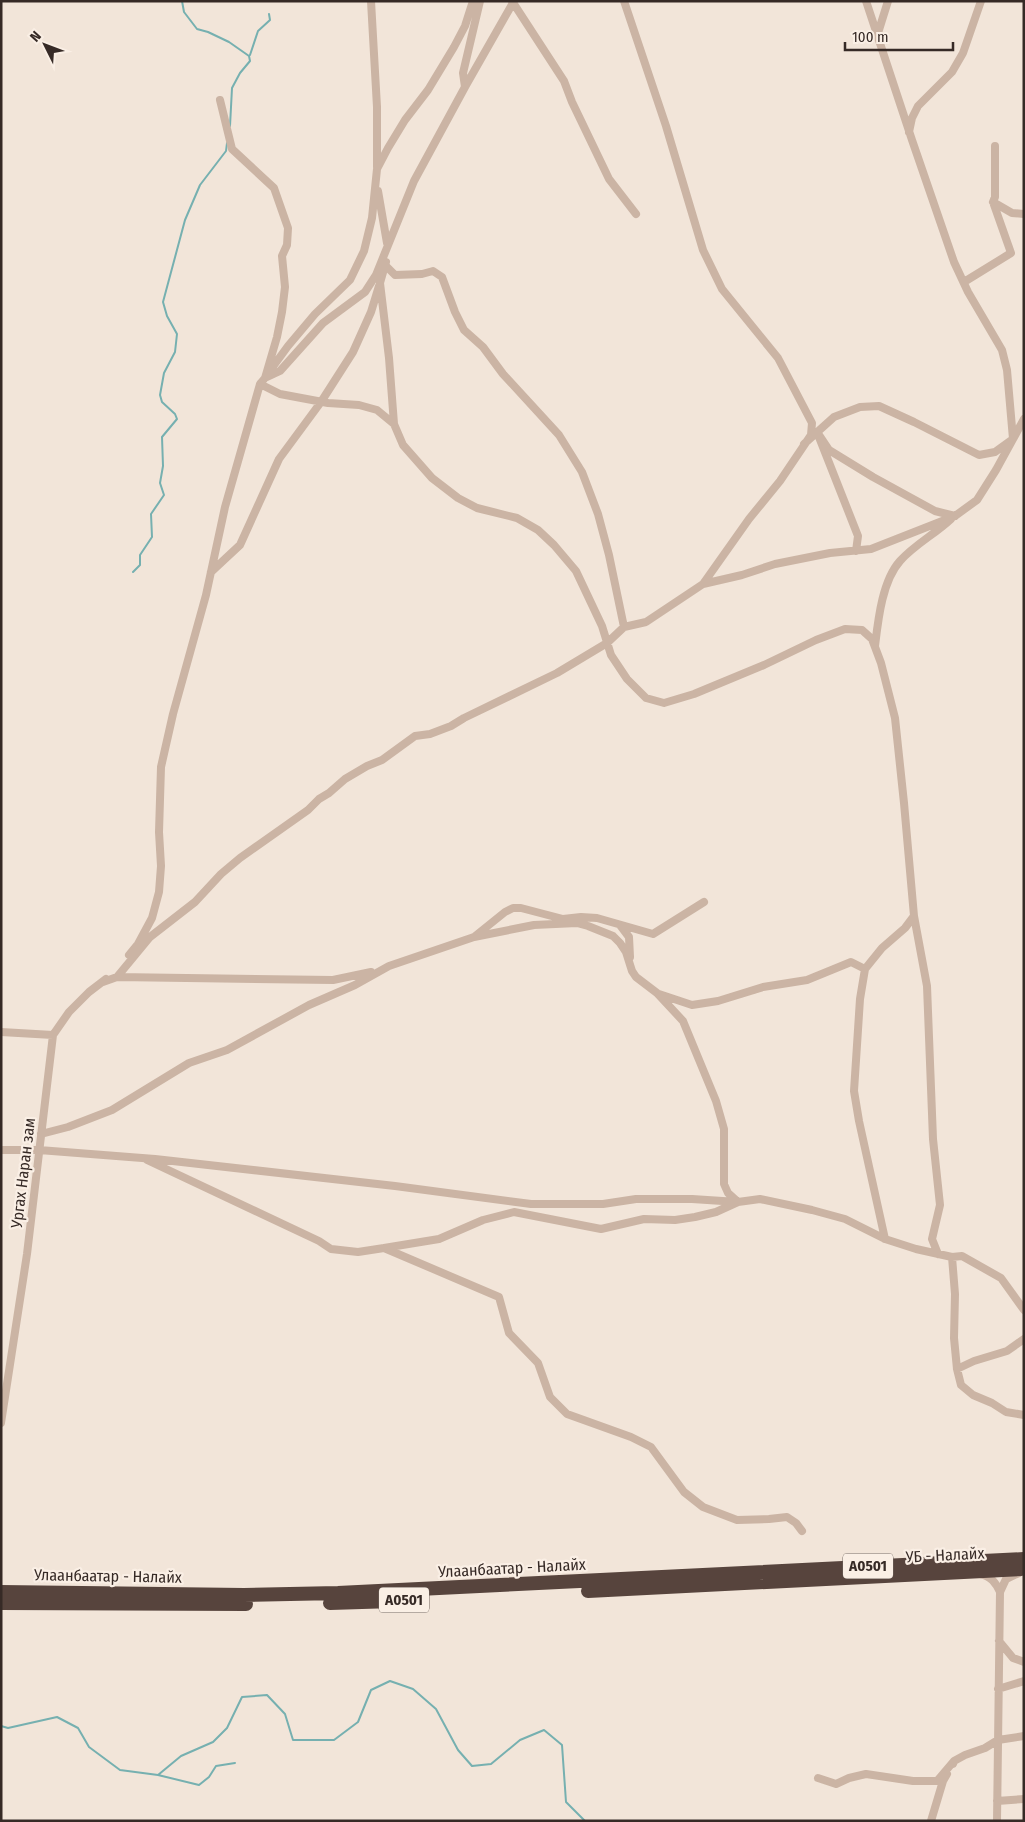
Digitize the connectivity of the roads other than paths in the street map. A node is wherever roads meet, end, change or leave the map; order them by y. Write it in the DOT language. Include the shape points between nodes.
graph roads {
  1 [pos="371,1"];
  2 [pos="473,1"];
  3 [pos="480,1"];
  4 [pos="624,1"];
  5 [pos="866,1"];
  6 [pos="888,1"];
  7 [pos="982,1"];
  8 [pos="513,2"];
  9 [pos="877,35"];
  10 [pos="465,87"];
  11 [pos="220,100"];
  12 [pos="909,133"];
  13 [pos="995,146"];
  14 [pos="377,169"];
  15 [pos="993,202"];
  16 [pos="636,214"];
  17 [pos="1024,214"];
  18 [pos="387,247"];
  19 [pos="385,266"];
  20 [pos="964,282"];
  21 [pos="380,283"];
  22 [pos="262,381"];
  23 [pos="321,402"];
  24 [pos="1024,419"];
  25 [pos="394,424"];
  26 [pos="817,432"];
  27 [pos="1013,439"];
  28 [pos="804,444"];
  29 [pos="955,516"];
  30 [pos="856,550"];
  31 [pos="211,572"];
  32 [pos="703,584"];
  33 [pos="624,628"];
  34 [pos="608,643"];
  35 [pos="875,648"];
  36 [pos="704,902"];
  37 [pos="914,916"];
  38 [pos="577,923"];
  39 [pos="620,924"];
  40 [pos="474,937"];
  41 [pos="630,962"];
  42 [pos="865,969"];
  43 [pos="377,971"];
  44 [pos="116,977"];
  45 [pos="103,982"];
  46 [pos="657,993"];
  47 [pos="1,1032"];
  48 [pos="52,1035"];
  49 [pos="41,1134"];
  50 [pos="1,1150"];
  51 [pos="39,1150"];
  52 [pos="144,1159"];
  53 [pos="738,1202"];
  54 [pos="885,1239"];
  55 [pos="384,1248"];
  56 [pos="938,1254"];
  57 [pos="952,1257"];
  58 [pos="1024,1310"];
  59 [pos="1024,1339"];
  60 [pos="957,1369"];
  61 [pos="1024,1415"];
  62 [pos="1,1423"];
  63 [pos="802,1531"];
  64 [pos="1024,1560"];
  65 [pos="1024,1570"];
  66 [pos="969,1572"];
  67 [pos="807,1580"];
  68 [pos="1,1592"];
  69 [pos="1000,1592"];
  70 [pos="1,1603"];
  71 [pos="999,1642"];
  72 [pos="1024,1662"];
  73 [pos="1024,1681"];
  74 [pos="998,1689"];
  75 [pos="1024,1736"];
  76 [pos="998,1740"];
  77 [pos="954,1761"];
  78 [pos="818,1778"];
  79 [pos="1024,1799"];
  80 [pos="997,1800"];
  81 [pos="931,1821"];
  82 [pos="997,1821"];
  1 -- 14 [label="street" via="378,117"];
  2 -- 14 [label="street" via="454,47"];
  3 -- 10 [label="street" via="463,73"];
  4 -- 28 [label="street" via="703,250 722,289 778,358 788,376 812,423 811,435"];
  5 -- 9 [label="street"];
  6 -- 9 [label="street"];
  7 -- 12 [label="street" via="963,54 952,72 918,106"];
  8 -- 10 [label="street"];
  8 -- 16 [label="street" via="564,81 609,179"];
  9 -- 12 [label="street"];
  10 -- 18 [label="street" via="414,181"];
  11 -- 22 [label="street" via="232,149 274,188 288,228 287,245 282,256 285,287 282,312"];
  12 -- 20 [label="street"];
  13 -- 15 [label="street"];
  14 -- 18 [label="street"];
  14 -- 22 [label="street" via="372,218 364,251 350,280 315,314"];
  15 -- 17 [label="street" via="1012,213"];
  15 -- 20 [label="street" via="1011,253"];
  18 -- 19 [label="street"];
  18 -- 22 [label="street" via="365,292 322,324 280,371"];
  19 -- 21 [label="street"];
  19 -- 33 [label="street" via="395,275 434,271 442,277 464,330 483,347 559,435 582,472 598,514"];
  20 -- 27 [label="street" via="1002,350 1007,370"];
  21 -- 23 [label="street" via="353,352"];
  21 -- 25 [label="street"];
  22 -- 23 [label="street" via="280,394"];
  22 -- 31 [label="street" via="225,507"];
  23 -- 25 [label="street" via="377,410"];
  23 -- 31 [label="street" via="279,459 240,545"];
  24 -- 27 [label="street"];
  25 -- 34 [label="street" via="408,452 432,478 458,498 477,508 517,518 538,530 554,545 576,571"];
  26 -- 27 [label="street" via="834,417 860,407 879,406 978,456 995,452"];
  26 -- 28 [label="street"];
  26 -- 29 [label="street" via="829,450 873,477 935,512"];
  26 -- 30 [label="street" via="858,536"];
  27 -- 29 [label="street" via="977,500"];
  28 -- 32 [label="street"];
  29 -- 30 [label="street" via="870,549"];
  29 -- 35 [label="street" via="900,560 893,570 882,603"];
  30 -- 32 [label="street" via="775,564"];
  31 -- 45 [label="street" via="161,767 161,866 152,918 138,944"];
  32 -- 33 [label="street" via="646,622"];
  33 -- 34 [label="street"];
  34 -- 35 [label="street" via="611,655 627,679 646,698 664,703 758,668 845,629 862,630 872,639"];
  34 -- 44 [label="street" via="557,673 451,726 415,736 382,760 345,779 221,874 195,902 150,938"];
  35 -- 37 [label="street" via="895,718"];
  36 -- 39 [label="street" via="653,934"];
  37 -- 42 [label="street"];
  37 -- 56 [label="street" via="927,986 933,1139 940,1205 932,1239"];
  38 -- 39 [label="street"];
  38 -- 40 [label="street" via="534,925"];
  38 -- 41 [label="street" via="613,936"];
  39 -- 40 [label="street" via="596,918 563,920 513,908"];
  39 -- 41 [label="street" via="629,937"];
  40 -- 43 [label="street"];
  41 -- 46 [label="street" via="636,977"];
  42 -- 46 [label="street" via="851,962 807,980 763,987 718,1001 692,1005"];
  42 -- 54 [label="street" via="854,1091"];
  43 -- 44 [label="street" via="333,980"];
  43 -- 49 [label="street" via="227,1050 189,1063 112,1110"];
  44 -- 45 [label="street"];
  45 -- 48 [label="street" via="69,1012"];
  46 -- 53 [label="street" via="683,1022 716,1101 724,1130 724,1184"];
  47 -- 48 [label="street"];
  48 -- 49 [label="street, Ургах Наран зам"];
  49 -- 51 [label="street, Ургах Наран зам"];
  50 -- 51 [label="street"];
  51 -- 52 [label="street"];
  51 -- 62 [label="street, Ургах Наран зам"];
  52 -- 53 [label="street" via="531,1204 692,1199"];
  52 -- 55 [label="street" via="331,1249 358,1252"];
  53 -- 54 [label="street" via="760,1198 812,1210 845,1219"];
  53 -- 55 [label="street" via="695,1217 644,1219 601,1229 514,1212 483,1220 439,1239"];
  54 -- 56 [label="street"];
  55 -- 63 [label="street" via="499,1297 509,1334 538,1363 550,1397 567,1414 651,1446 684,1492 703,1507 737,1520 787,1516"];
  56 -- 57 [label="street"];
  57 -- 58 [label="street" via="962,1256 1001,1278"];
  57 -- 60 [label="street"];
  59 -- 60 [label="street" via="1007,1351"];
  60 -- 61 [label="street" via="961,1385 973,1395 1006,1412"];
  64 -- 68 [label="highway, Улаанбаатар - Налайх / A0501" via="338,1594"];
  65 -- 66 [label="highway, УБ - Налайх / A0501"];
  65 -- 69 [label="street" via="1006,1579"];
  66 -- 67 [label="highway, УБ - Налайх / A0501"];
  66 -- 69 [label="street" via="989,1577"];
  67 -- 70 [label="highway, Улаанбаатар - Налайх / A0501" via="356,1603"];
  69 -- 71 [label="street"];
  71 -- 72 [label="street" via="1014,1658"];
  71 -- 74 [label="street"];
  73 -- 74 [label="street"];
  74 -- 76 [label="street"];
  75 -- 76 [label="street"];
  76 -- 77 [label="street"];
  76 -- 80 [label="street"];
  77 -- 78 [label="street" via="937,1781 866,1774 836,1784"];
  77 -- 81 [label="street" via="943,1781"];
  79 -- 80 [label="street"];
  80 -- 82 [label="street"];
}
